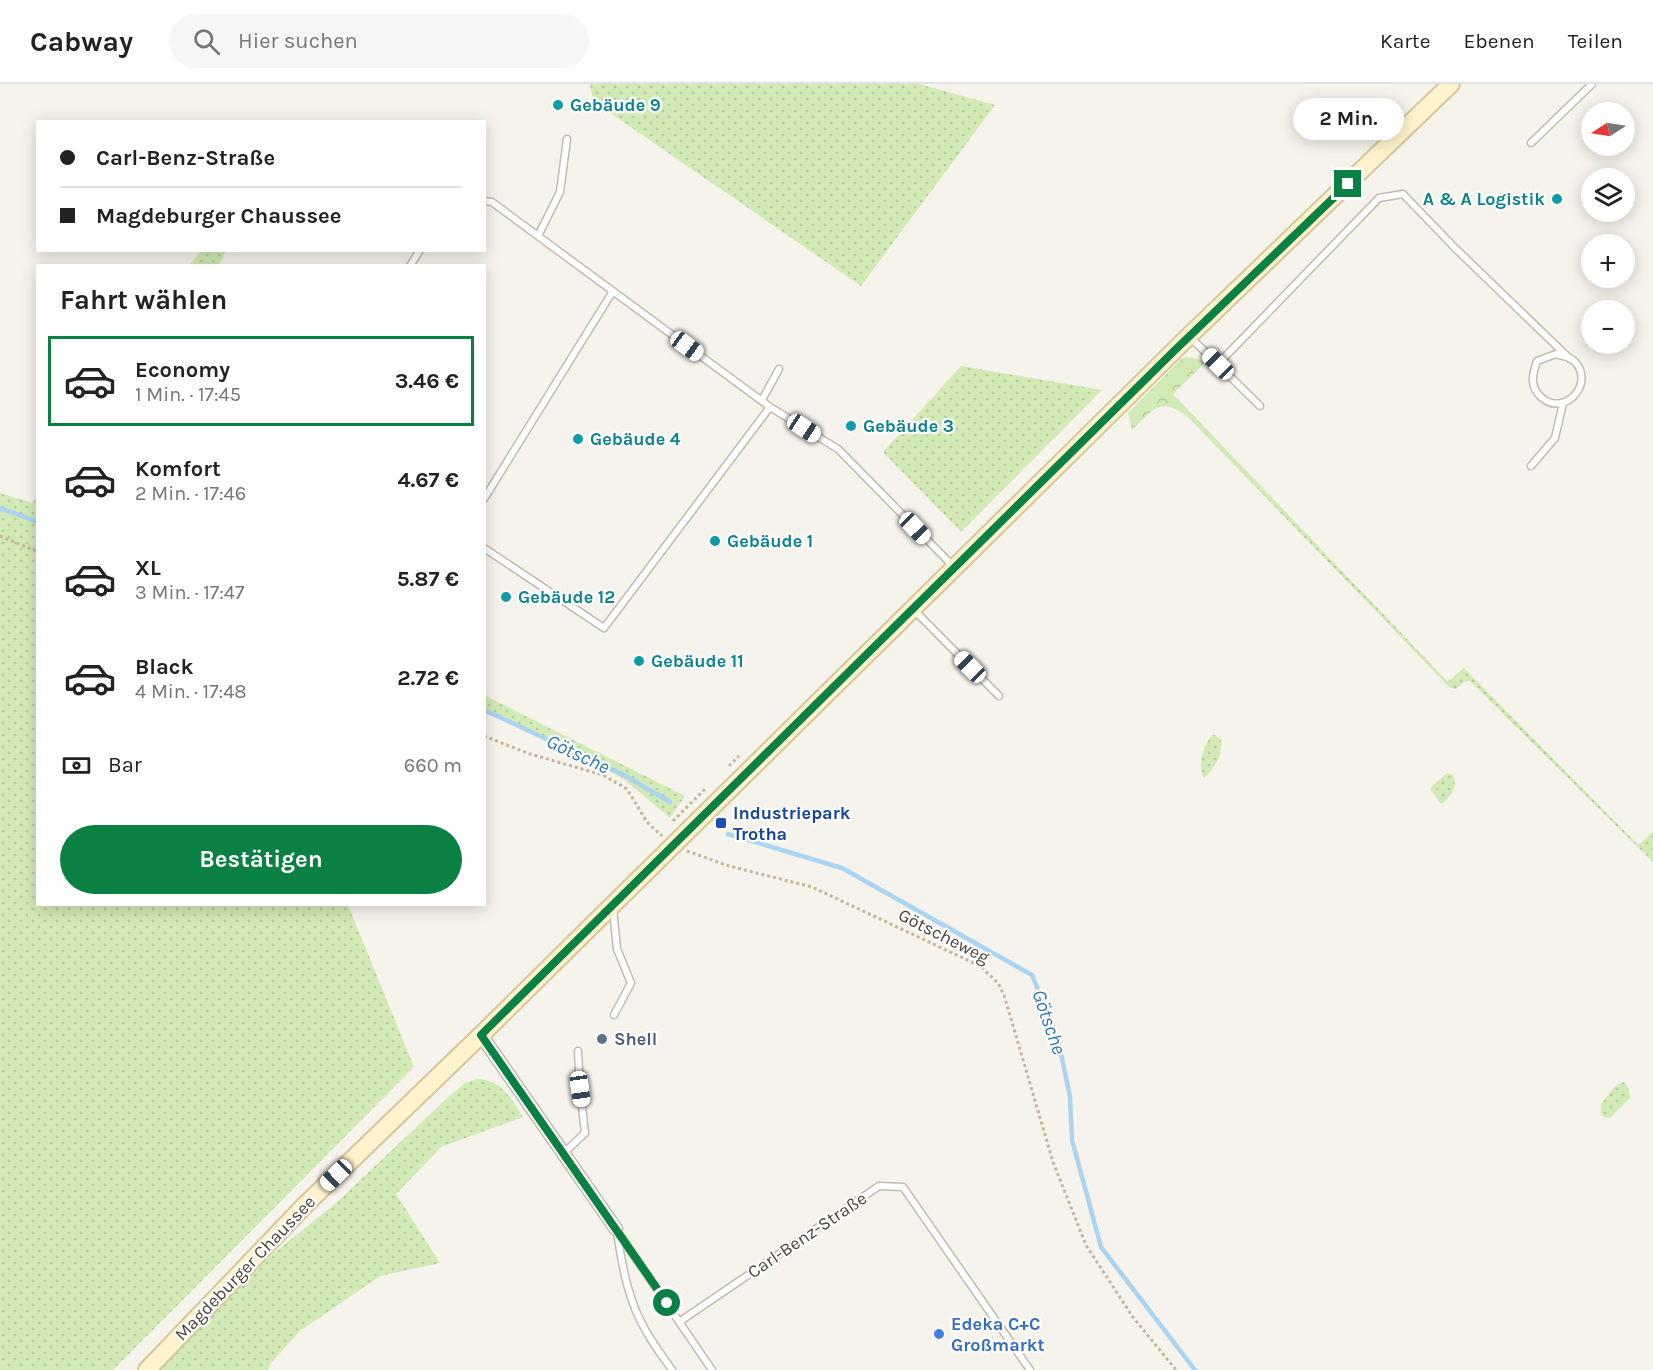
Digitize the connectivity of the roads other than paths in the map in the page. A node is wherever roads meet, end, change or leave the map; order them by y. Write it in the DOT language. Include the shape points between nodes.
graph roads {
  1 [pos="1451,84"];
  2 [pos="1592,84"];
  3 [pos="567,139"];
  4 [pos="1532,142"];
  5 [pos="486,201"];
  6 [pos="538,236"];
  7 [pos="613,291"];
  8 [pos="1190,336"];
  9 [pos="1570,359"];
  10 [pos="1218,364"];
  11 [pos="779,369"];
  12 [pos="762,400"];
  13 [pos="1563,403"];
  14 [pos="770,406"];
  15 [pos="1260,406"];
  16 [pos="1531,466"];
  17 [pos="486,496"];
  18 [pos="486,549"];
  19 [pos="954,568"];
  20 [pos="913,608"];
  21 [pos="999,696"];
  22 [pos="613,905"];
  23 [pos="614,1015"];
  24 [pos="481,1035"];
  25 [pos="578,1051"];
  26 [pos="564,1153"];
  27 [pos="616,1228"];
  28 [pos="680,1322"];
  29 [pos="147,1370"];
  30 [pos="672,1370"];
  31 [pos="712,1370"];
  32 [pos="1030,1370"];
  1 -- 8 [label="main road, Magdeburger Chaussee"];
  2 -- 4 [label="lane"];
  3 -- 6 [label="lane" via="560,192"];
  5 -- 6 [label="lane"];
  6 -- 7 [label="lane"];
  7 -- 12 [label="lane"];
  7 -- 17 [label="lane"];
  8 -- 10 [label="lane"];
  8 -- 19 [label="main road, Magdeburger Chaussee"];
  9 -- 10 [label="lane" via="1403,194 1379,198"];
  9 -- 13 [label="lane" via="1581,372 1581,380 1576,394"];
  9 -- 13 [label="lane" via="1556,354 1537,361 1533,375 1541,398"];
  10 -- 15 [label="lane"];
  11 -- 12 [label="lane"];
  12 -- 14 [label="lane"];
  13 -- 16 [label="lane" via="1555,438"];
  14 -- 18 [label="lane" via="604,628"];
  14 -- 19 [label="lane" via="838,449"];
  19 -- 20 [label="main road, Magdeburger Chaussee"];
  20 -- 21 [label="lane"];
  20 -- 22 [label="main road, Magdeburger Chaussee" via="667,841"];
  22 -- 23 [label="lane" via="617,950 631,983"];
  22 -- 24 [label="main road, Magdeburger Chaussee"];
  24 -- 26 [label="street"];
  24 -- 29 [label="main road, Magdeburger Chaussee" via="304,1206"];
  25 -- 26 [label="lane" via="585,1133"];
  26 -- 27 [label="street"];
  27 -- 28 [label="lane"];
  27 -- 30 [label="lane" via="623,1270 638,1315"];
  28 -- 31 [label="lane"];
  28 -- 32 [label="lane, Carl-Benz-Straße" via="879,1186 903,1187"];
}
